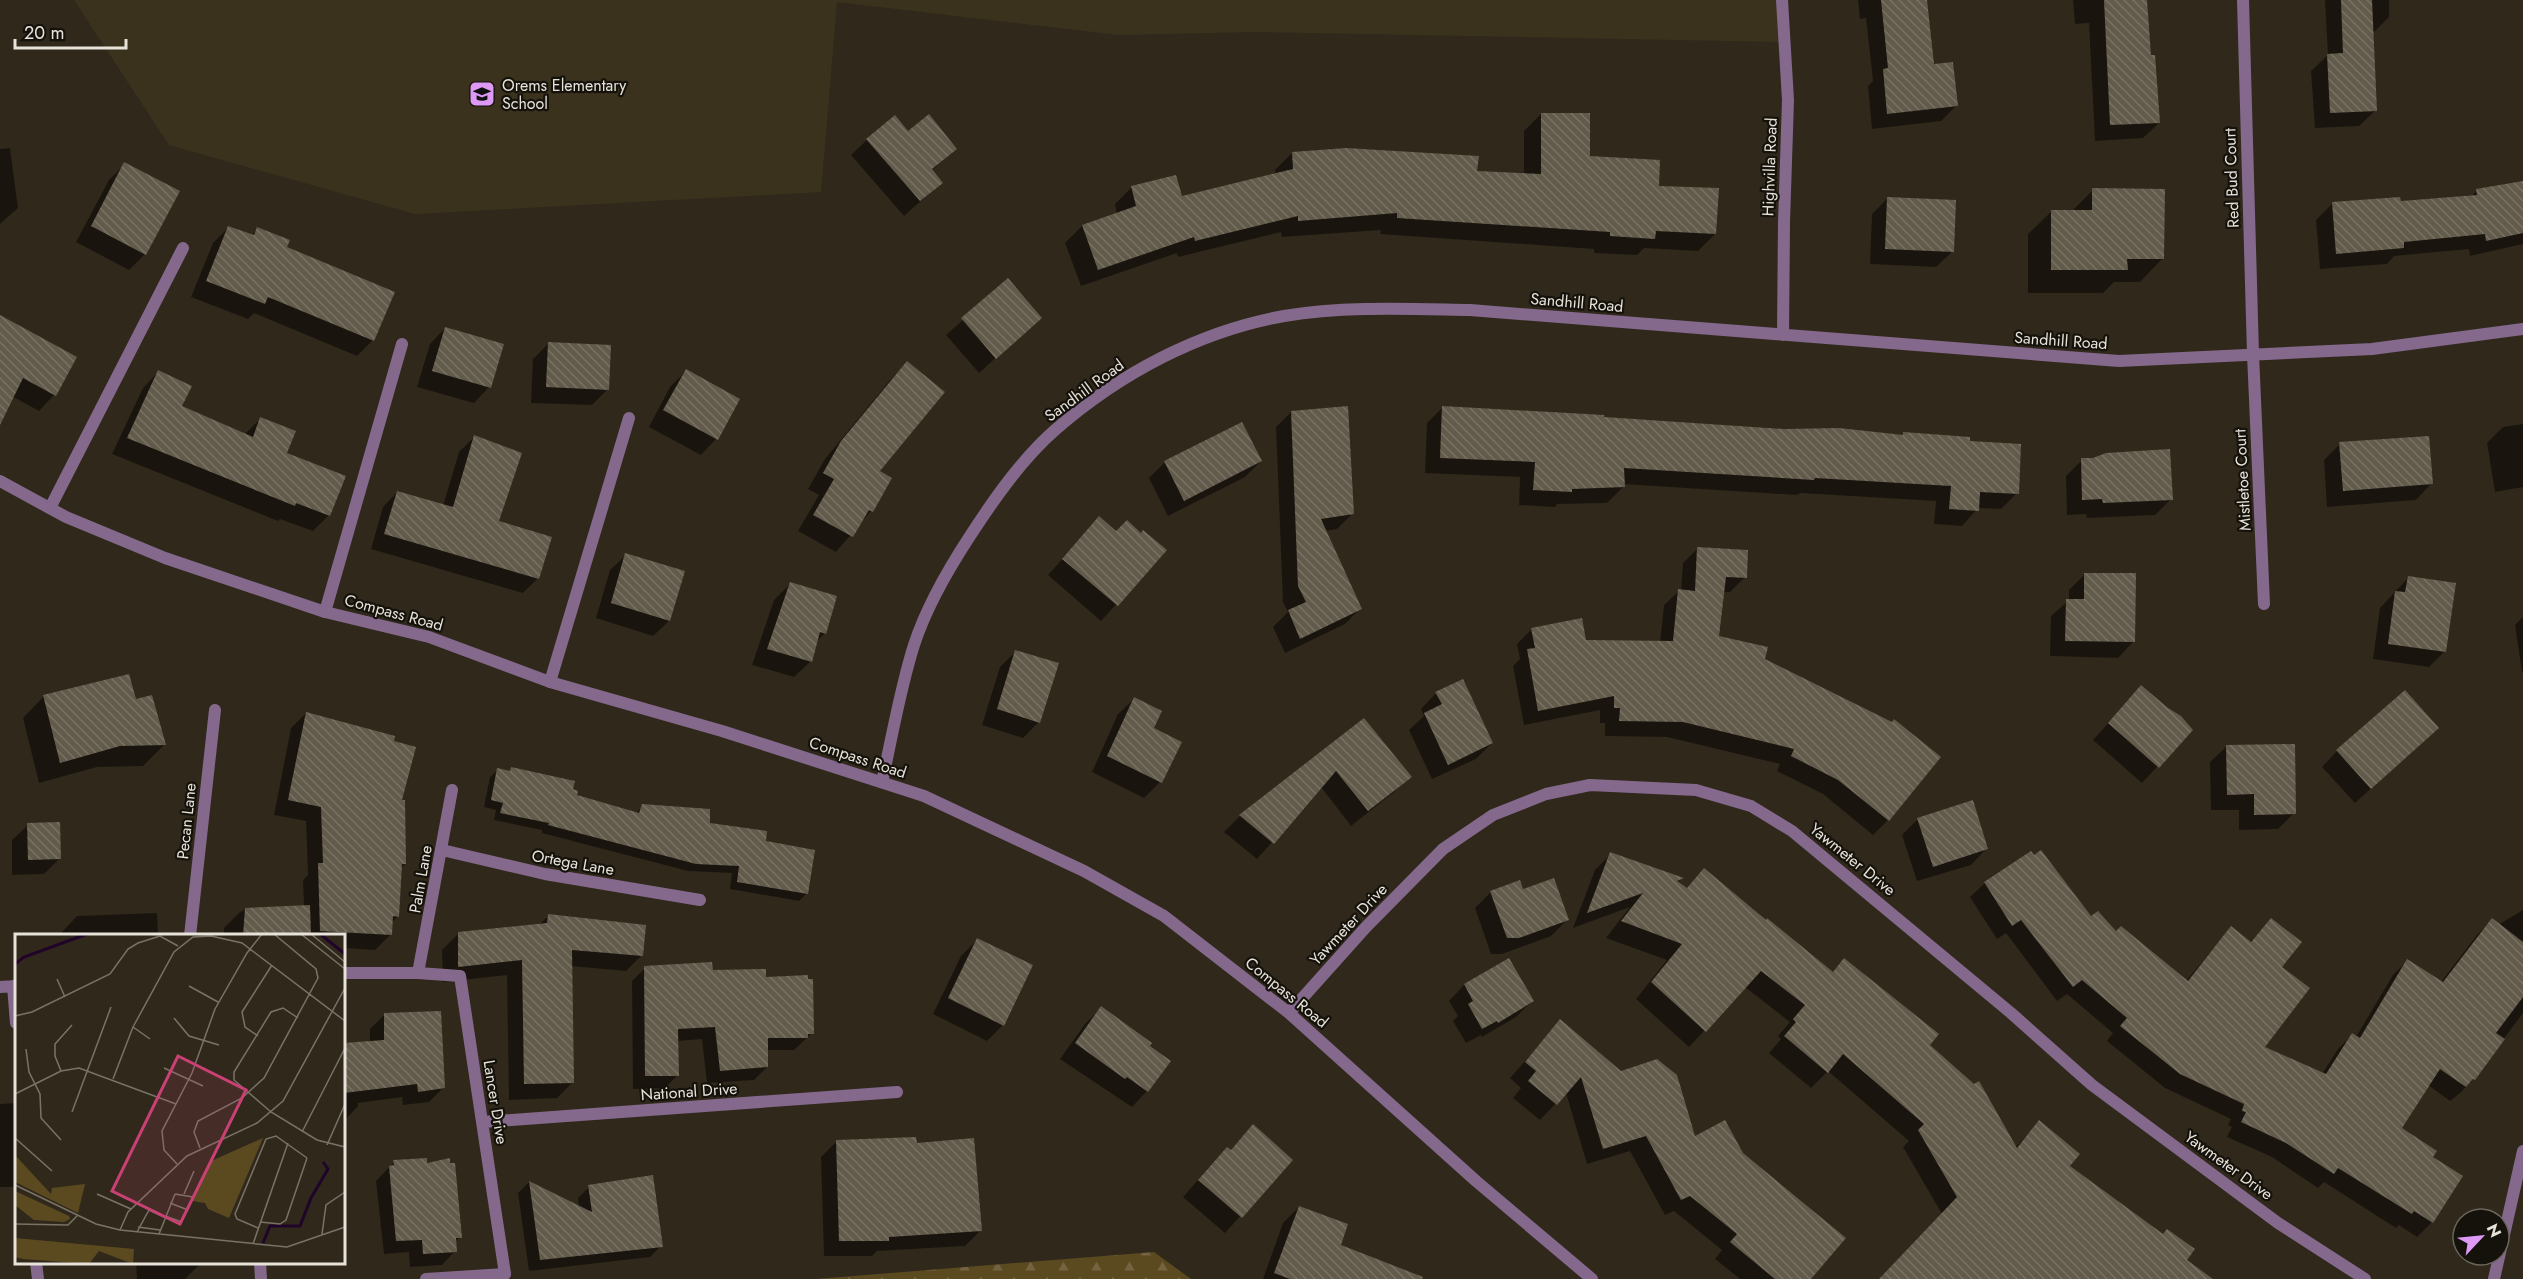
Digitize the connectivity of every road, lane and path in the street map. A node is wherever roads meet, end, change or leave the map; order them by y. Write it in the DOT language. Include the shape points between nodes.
graph roads {
  1 [pos="1782,0"];
  2 [pos="2243,0"];
  3 [pos="183,248"];
  4 [pos="2523,329"];
  5 [pos="1784,335"];
  6 [pos="402,344"];
  7 [pos="2253,354"];
  8 [pos="629,418"];
  9 [pos="0,481"];
  10 [pos="50,508"];
  11 [pos="2264,604"];
  12 [pos="325,612"];
  13 [pos="550,681"];
  14 [pos="214,710"];
  15 [pos="882,782"];
  16 [pos="452,790"];
  17 [pos="442,850"];
  18 [pos="700,900"];
  19 [pos="190,934"];
  20 [pos="345,973"];
  21 [pos="418,973"];
  22 [pos="15,986"];
  23 [pos="0,987"];
  24 [pos="1289,1013"];
  25 [pos="897,1092"];
  26 [pos="483,1122"];
  27 [pos="2523,1151"];
  28 [pos="36,1264"];
  29 [pos="260,1264"];
  30 [pos="38,1279"];
  31 [pos="261,1279"];
  32 [pos="426,1279"];
  33 [pos="1592,1279"];
  34 [pos="2365,1279"];
  35 [pos="2494,1279"];
  1 -- 5 [label="street, Highvilla Road" via="1788,100"];
  2 -- 7 [label="street, Red Bud Court"];
  3 -- 10 [label="street"];
  4 -- 7 [label="street, Sandhill Road" via="2372,349"];
  5 -- 7 [label="street, Sandhill Road" via="2119,361"];
  5 -- 15 [label="street, Sandhill Road" via="1470,310 1371,308 1284,316 1199,339 1102,393 1054,431 999,492 950,567 915,644"];
  6 -- 12 [label="street"];
  7 -- 11 [label="street, Mistletoe Court"];
  8 -- 13 [label="street"];
  9 -- 10 [label="street, Compass Road"];
  10 -- 12 [label="street, Compass Road" via="165,558"];
  12 -- 13 [label="street, Compass Road" via="429,637"];
  13 -- 15 [label="street, Compass Road"];
  14 -- 19 [label="street, Pecan Lane"];
  15 -- 24 [label="street, Compass Road" via="924,796 993,828 1154,910"];
  16 -- 17 [label="street, Palm Lane"];
  17 -- 18 [label="street, Ortega Lane" via="545,874"];
  17 -- 21 [label="street, Palm Lane"];
  20 -- 21 [label="street"];
  21 -- 26 [label="street, Lancer Drive" via="460,976"];
  22 -- 23 [label="street"];
  24 -- 33 [label="street, Compass Road"];
  24 -- 34 [label="street, Yawmeter Drive" via="1443,849 1493,815 1546,794 1590,785 1696,790 1751,806 1792,831 2092,1085 2278,1223"];
  25 -- 26 [label="street, National Drive"];
  26 -- 32 [label="street, Lancer Drive" via="505,1274"];
  27 -- 35 [label="street"];
  28 -- 30 [label="street"];
  29 -- 31 [label="street"];
}
